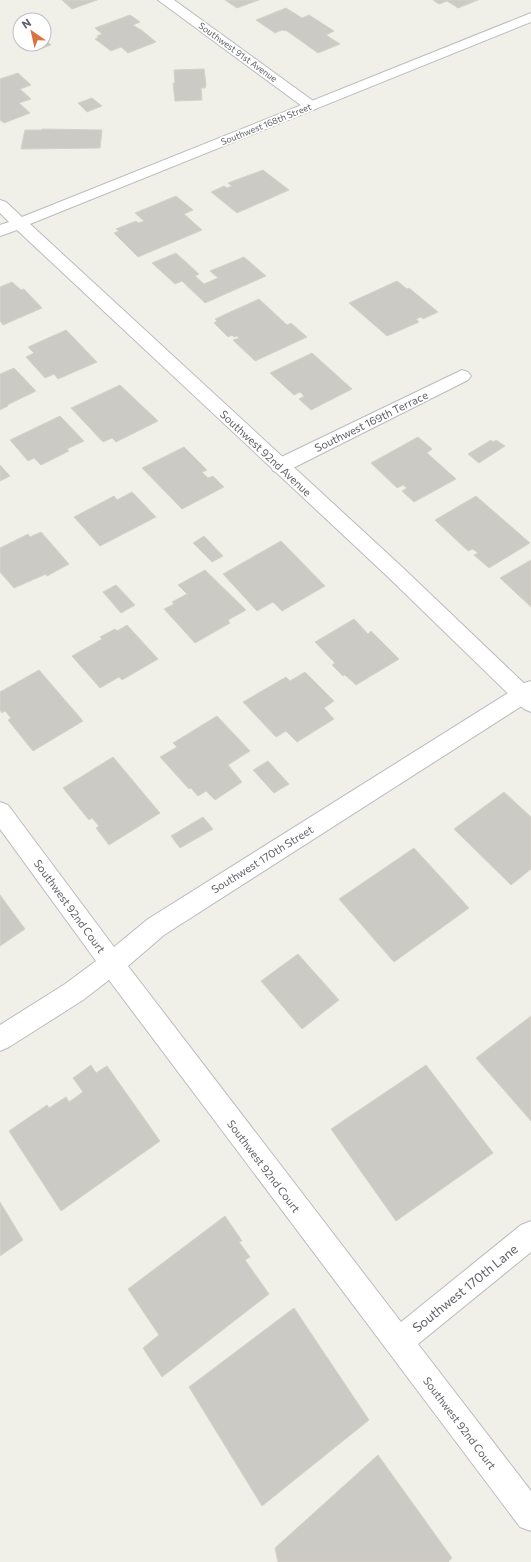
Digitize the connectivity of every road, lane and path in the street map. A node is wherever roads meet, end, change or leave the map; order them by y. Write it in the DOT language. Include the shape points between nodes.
graph roads {
  1 [pos="165,0"];
  2 [pos="531,17"];
  3 [pos="311,106"];
  4 [pos="0,205"];
  5 [pos="20,223"];
  6 [pos="0,231"];
  7 [pos="462,376"];
  8 [pos="280,466"];
  9 [pos="528,696"];
  10 [pos="0,812"];
  11 [pos="112,964"];
  12 [pos="0,1039"];
  13 [pos="531,1235"];
  14 [pos="398,1342"];
  15 [pos="531,1516"];
  1 -- 3 [label="street, Southwest 91st Avenue"];
  2 -- 3 [label="street, Southwest 168th Street"];
  3 -- 5 [label="street, Southwest 168th Street"];
  4 -- 5 [label="street, Southwest 92nd Avenue"];
  5 -- 6 [label="street, Southwest 168th Street"];
  5 -- 8 [label="street, Southwest 92nd Avenue"];
  7 -- 8 [label="street, Southwest 169th Terrace"];
  8 -- 9 [label="street, Southwest 92nd Avenue"];
  9 -- 11 [label="street, Southwest 170th Street" via="156,927"];
  10 -- 11 [label="street, Southwest 92nd Court"];
  11 -- 12 [label="street, Southwest 170th Street" via="74,992"];
  11 -- 14 [label="street, Southwest 92nd Court"];
  13 -- 14 [label="street, Southwest 170th Lane"];
  14 -- 15 [label="street, Southwest 92nd Court"];
}
